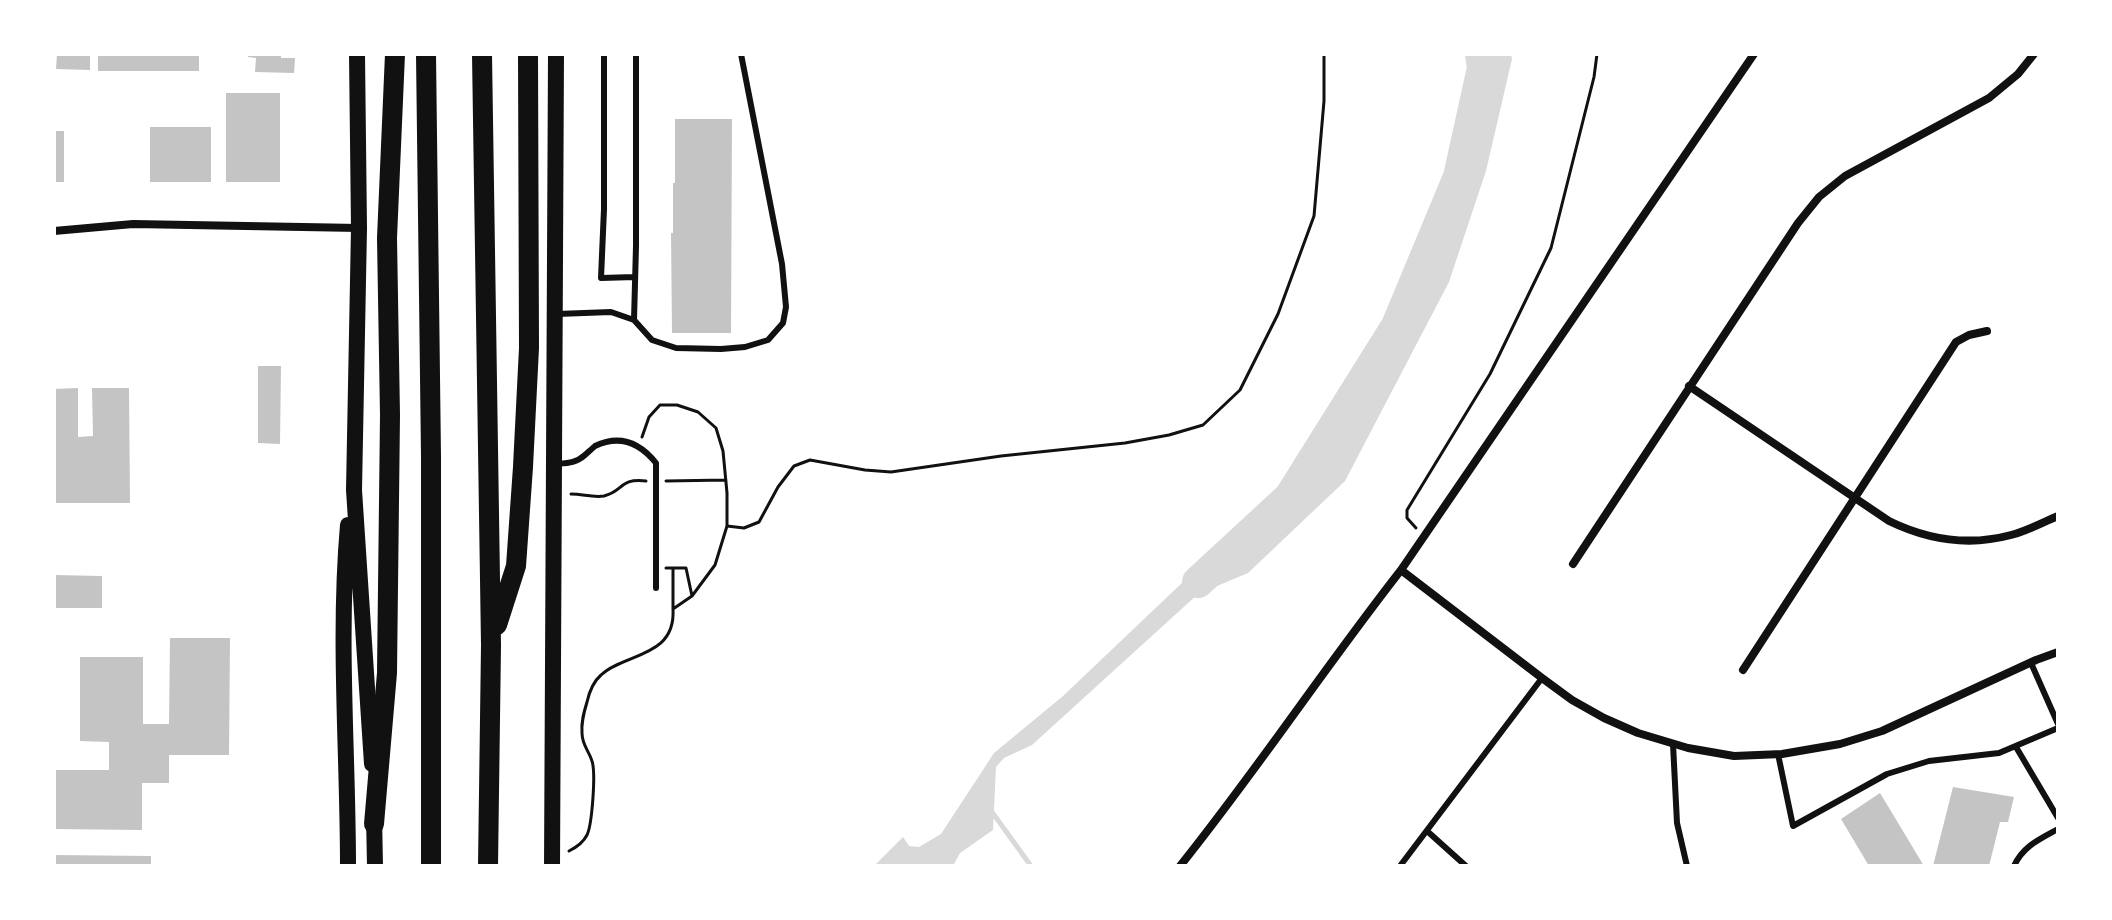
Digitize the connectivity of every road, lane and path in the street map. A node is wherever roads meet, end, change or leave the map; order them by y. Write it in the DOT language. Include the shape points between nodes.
graph roads {
  1 [pos="357,54"];
  2 [pos="395,54"];
  3 [pos="426,54"];
  4 [pos="482,54"];
  5 [pos="528,54"];
  6 [pos="556,54"];
  7 [pos="604,54"];
  8 [pos="636,54"];
  9 [pos="741,54"];
  10 [pos="1324,54"];
  11 [pos="1597,54"];
  12 [pos="1754,54"];
  13 [pos="2034,54"];
  14 [pos="359,228"];
  15 [pos="54,231"];
  16 [pos="635,277"];
  17 [pos="554,314"];
  18 [pos="634,320"];
  19 [pos="1987,331"];
  20 [pos="1689,386"];
  21 [pos="356,436"];
  22 [pos="638,446"];
  23 [pos="552,464"];
  24 [pos="726,480"];
  25 [pos="656,481"];
  26 [pos="564,494"];
  27 [pos="1856,498"];
  28 [pos="2058,516"];
  29 [pos="727,526"];
  30 [pos="1414,526"];
  31 [pos="1573,564"];
  32 [pos="656,568"];
  33 [pos="673,568"];
  34 [pos="1401,570"];
  35 [pos="656,588"];
  36 [pos="692,596"];
  37 [pos="673,609"];
  38 [pos="491,645"];
  39 [pos="2058,652"];
  40 [pos="2031,663"];
  41 [pos="1743,670"];
  42 [pos="1542,678"];
  43 [pos="2058,726"];
  44 [pos="1673,744"];
  45 [pos="2016,747"];
  46 [pos="1778,754"];
  47 [pos="2058,818"];
  48 [pos="374,824"];
  49 [pos="2058,829"];
  50 [pos="1427,831"];
  51 [pos="431,860"];
  52 [pos="556,860"];
  53 [pos="348,866"];
  54 [pos="375,866"];
  55 [pos="488,866"];
  56 [pos="1180,866"];
  57 [pos="1400,866"];
  58 [pos="1466,866"];
  59 [pos="1687,866"];
  60 [pos="2014,866"];
  1 -- 14 [label="main road"];
  2 -- 48 [label="highway" via="387,238 387,673"];
  3 -- 51 [label="highway"];
  4 -- 38 [label="highway"];
  5 -- 38 [label="highway" via="529,348 523,467 516,566"];
  6 -- 17 [label="main road"];
  7 -- 16 [label="lane" via="601,278"];
  8 -- 16 [label="lane"];
  9 -- 18 [label="lane" via="782,264 783,323 768,340 706,349 652,340"];
  10 -- 29 [label="path" via="1314,216 1278,314 1240,390 1203,425 1125,443 891,472 810,460 794,466 759,522 744,528"];
  11 -- 30 [label="path" via="1551,248 1490,374 1407,510"];
  12 -- 34 [label="street"];
  13 -- 20 [label="street" via="1989,98 1845,176 1819,197"];
  14 -- 15 [label="street" via="133,224"];
  14 -- 21 [label="main road"];
  16 -- 18 [label="lane"];
  17 -- 18 [label="lane" via="611,312"];
  17 -- 23 [label="main road"];
  19 -- 27 [label="street" via="1956,342"];
  20 -- 27 [label="street"];
  20 -- 31 [label="street"];
  21 -- 48 [label="main road" via="354,490"];
  21 -- 53 [label="main road" via="344,569"];
  22 -- 23 [label="lane" via="615,441 594,447 579,460"];
  22 -- 24 [label="path" via="649,417 660,405 698,412 716,428"];
  22 -- 25 [label="lane" via="656,463"];
  23 -- 52 [label="main road"];
  24 -- 25 [label="path"];
  24 -- 29 [label="path"];
  25 -- 26 [label="path" via="624,482 602,496"];
  25 -- 32 [label="lane"];
  27 -- 28 [label="street" via="1904,528 1951,540 2012,535"];
  27 -- 41 [label="street"];
  29 -- 36 [label="path" via="715,565"];
  32 -- 33 [label="path"];
  32 -- 35 [label="lane"];
  33 -- 36 [label="path" via="686,568"];
  33 -- 37 [label="path"];
  34 -- 42 [label="street"];
  34 -- 56 [label="street"];
  36 -- 37 [label="path"];
  37 -- 52 [label="path" via="667,635 648,653 601,675 589,691 581,735 594,771 589,828 580,845"];
  38 -- 55 [label="highway"];
  39 -- 40 [label="street"];
  40 -- 43 [label="lane"];
  40 -- 46 [label="street" via="1882,731"];
  42 -- 44 [label="street" via="1604,718"];
  42 -- 50 [label="lane"];
  43 -- 45 [label="lane"];
  44 -- 46 [label="street" via="1734,756"];
  44 -- 59 [label="lane" via="1677,823"];
  45 -- 46 [label="lane" via="1929,761 1887,774 1793,826"];
  45 -- 47 [label="lane"];
  48 -- 54 [label="main road"];
  49 -- 60 [label="lane" via="2030,845"];
  50 -- 57 [label="lane"];
  50 -- 58 [label="lane"];
}
